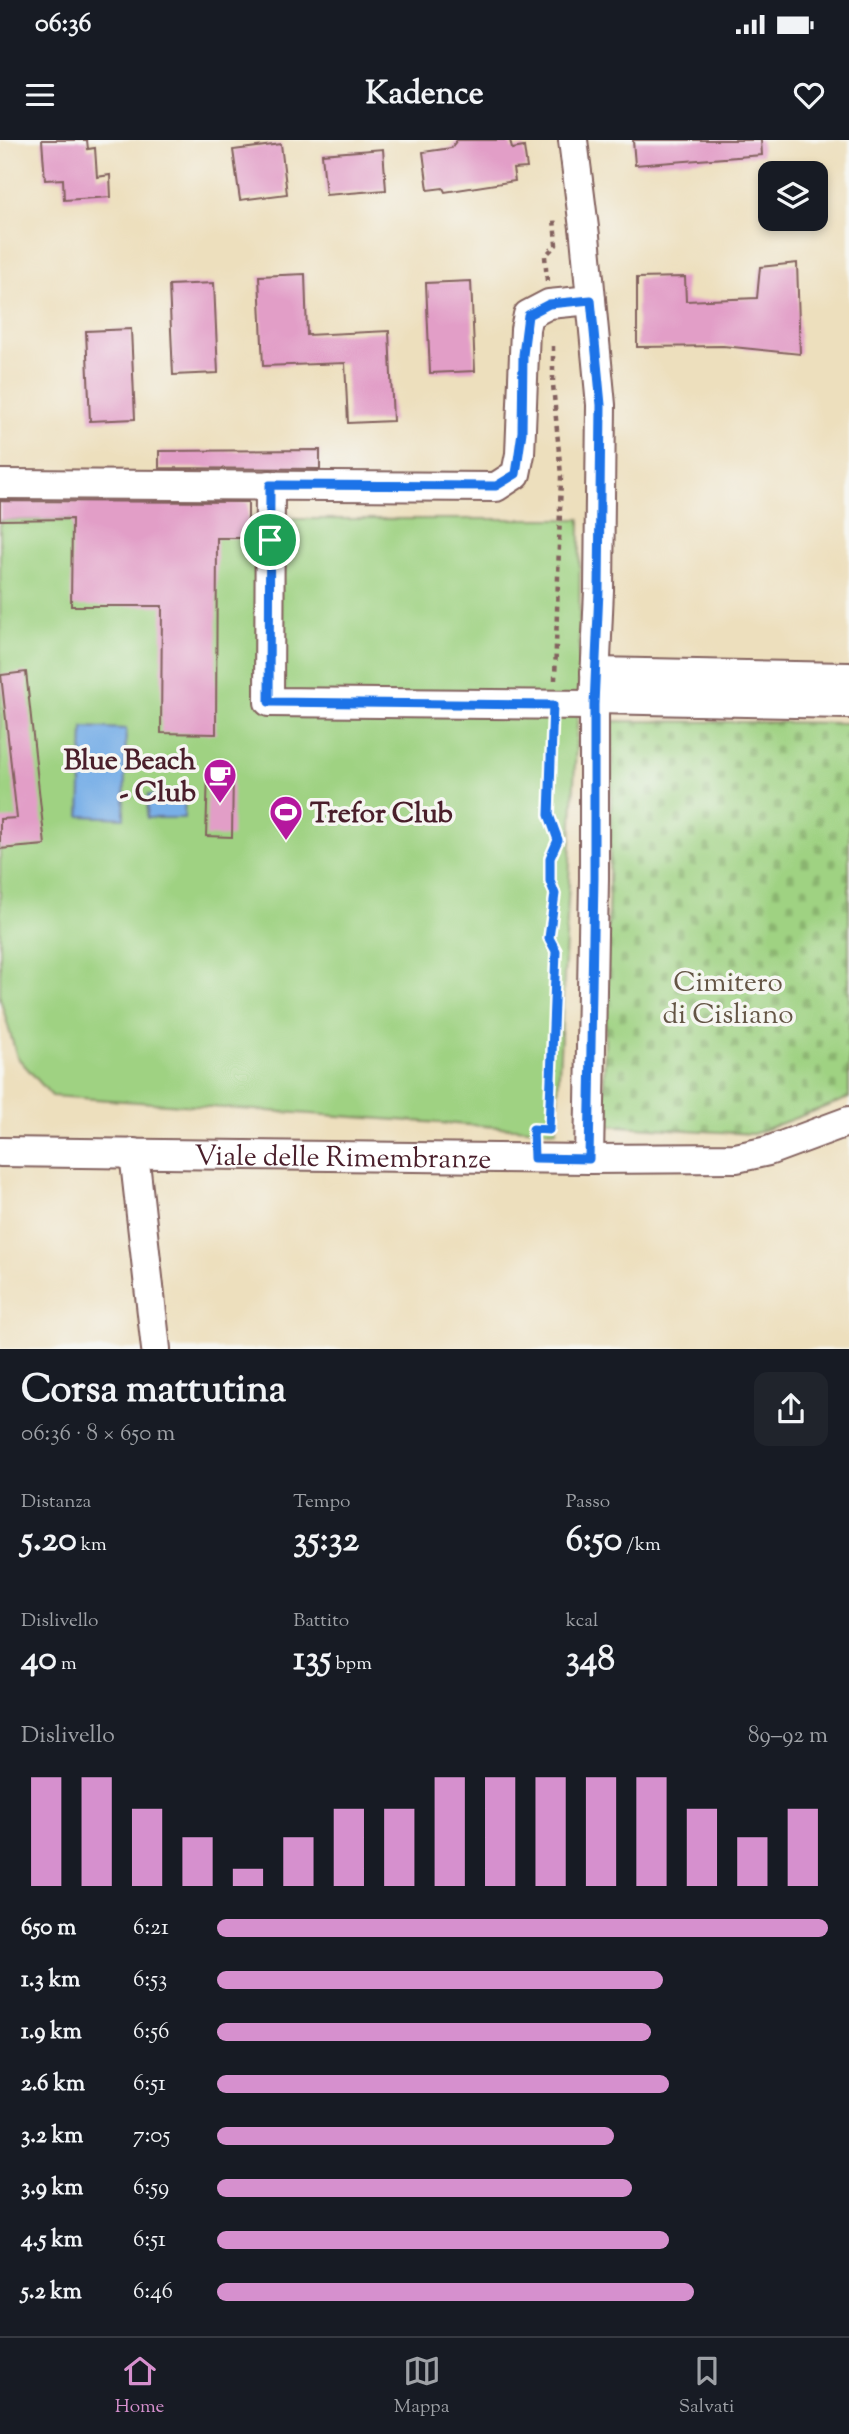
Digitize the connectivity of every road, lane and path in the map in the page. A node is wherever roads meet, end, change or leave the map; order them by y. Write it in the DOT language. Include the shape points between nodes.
graph roads {
  1 [pos="573,140"];
  2 [pos="554,206"];
  3 [pos="591,300"];
  4 [pos="549,304"];
  5 [pos="553,346"];
  6 [pos="0,484"];
  7 [pos="270,485"];
  8 [pos="849,677"];
  9 [pos="595,692"];
  10 [pos="849,704"];
  11 [pos="553,705"];
  12 [pos="849,1121"];
  13 [pos="0,1152"];
  14 [pos="134,1153"];
  15 [pos="534,1158"];
  16 [pos="589,1159"];
  17 [pos="156,1349"];
  1 -- 3 [label="street"];
  2 -- 4 [label="path" via="556,245 545,256"];
  3 -- 4 [label="street"];
  3 -- 9 [label="street" via="601,405"];
  4 -- 7 [label="street" via="528,315 525,329 516,474 496,486"];
  5 -- 11 [label="path" via="561,476"];
  6 -- 7 [label="street"];
  7 -- 11 [label="street" via="269,702"];
  8 -- 9 [label="street"];
  9 -- 10 [label="street"];
  9 -- 11 [label="street"];
  9 -- 16 [label="street"];
  11 -- 15 [label="path" via="549,815 558,840 550,858 555,894 549,938 556,951 549,1130 533,1129"];
  12 -- 16 [label="street, Viale delle Rimembranze" via="736,1158"];
  13 -- 14 [label="street, Viale delle Rimembranze"];
  14 -- 15 [label="street, Viale delle Rimembranze"];
  14 -- 17 [label="street"];
  15 -- 16 [label="street, Viale delle Rimembranze"];
}
